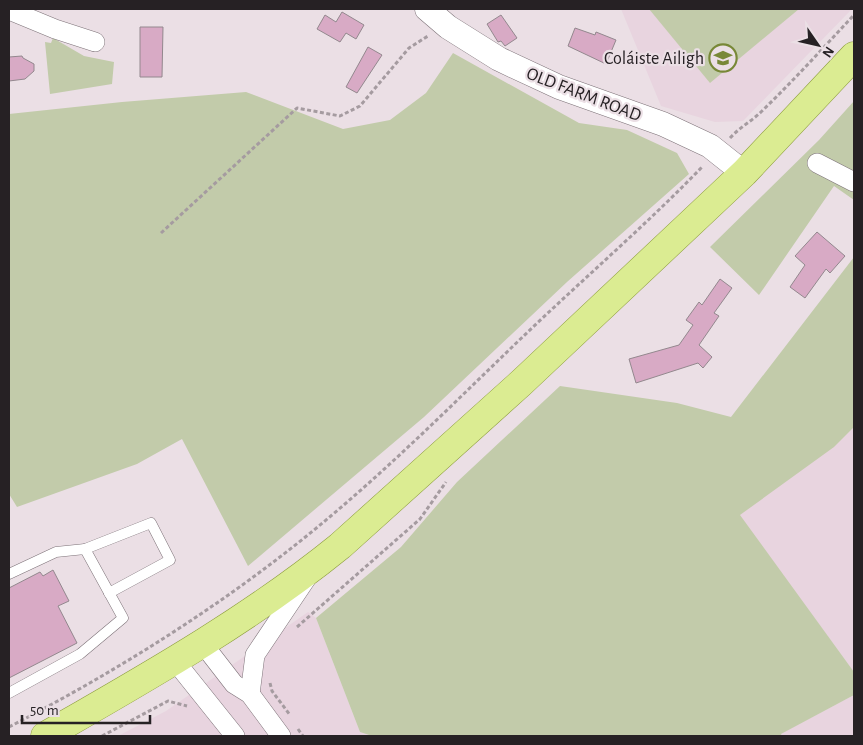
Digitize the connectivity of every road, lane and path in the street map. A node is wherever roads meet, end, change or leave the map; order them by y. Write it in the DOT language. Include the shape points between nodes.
graph roads {
  1 [pos="427,9"];
  2 [pos="10,12"];
  3 [pos="854,15"];
  4 [pos="446,25"];
  5 [pos="95,42"];
  6 [pos="854,56"];
  7 [pos="718,151"];
  8 [pos="817,163"];
  9 [pos="744,173"];
  10 [pos="854,182"];
  11 [pos="161,233"];
  12 [pos="85,549"];
  13 [pos="313,568"];
  14 [pos="9,574"];
  15 [pos="109,593"];
  16 [pos="203,644"];
  17 [pos="175,661"];
  18 [pos="9,693"];
  19 [pos="250,694"];
  20 [pos="194,711"];
  21 [pos="9,727"];
  22 [pos="45,736"];
  23 [pos="102,736"];
  24 [pos="236,736"];
  25 [pos="281,736"];
  1 -- 4 [label="street, OLD FARM ROAD"];
  2 -- 5 [label="street"];
  3 -- 7 [label="path" via="777,97 749,124 741,126"];
  4 -- 7 [label="street, OLD FARM ROAD" via="499,59 559,86 663,124"];
  4 -- 11 [label="path" via="409,48 360,106 340,116 297,108"];
  6 -- 9 [label="main road"];
  7 -- 9 [label="street, OLD FARM ROAD"];
  7 -- 21 [label="path" via="392,463 332,516 204,612 128,660"];
  8 -- 10 [label="street"];
  9 -- 13 [label="main road" via="521,383"];
  12 -- 14 [label="lane" via="56,552"];
  12 -- 15 [label="lane"];
  12 -- 15 [label="lane" via="151,523 170,560"];
  13 -- 16 [label="main road"];
  13 -- 19 [label="street" via="255,655"];
  15 -- 18 [label="lane" via="123,618 80,654"];
  16 -- 17 [label="main road"];
  16 -- 19 [label="street" via="234,684"];
  17 -- 22 [label="main road"];
  17 -- 24 [label="street"];
  19 -- 25 [label="street"];
  20 -- 23 [label="path" via="184,704 168,701"];
}
